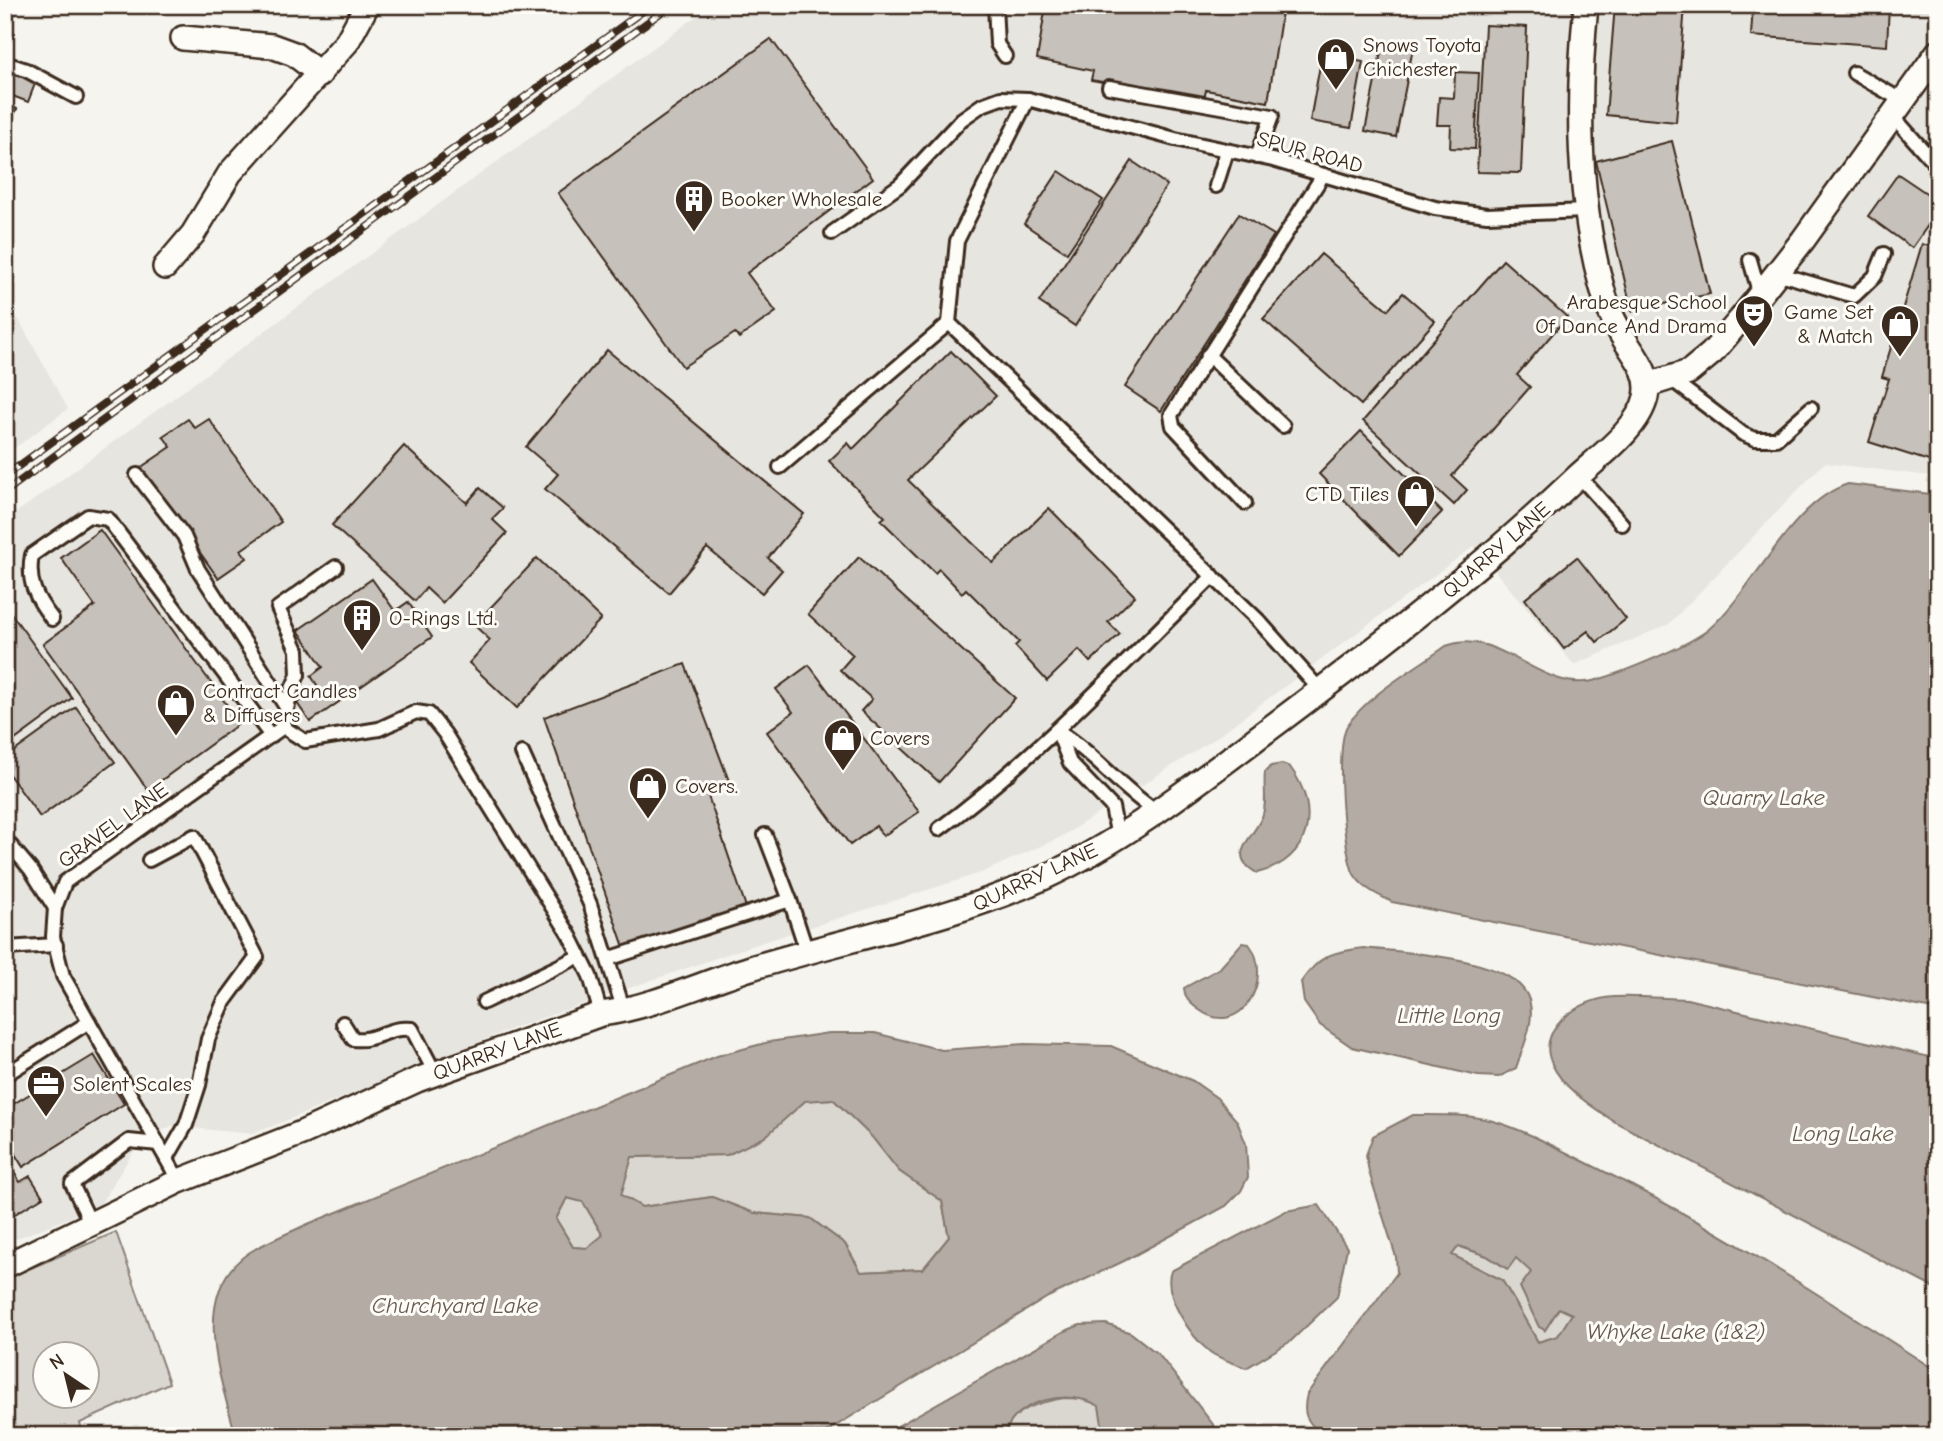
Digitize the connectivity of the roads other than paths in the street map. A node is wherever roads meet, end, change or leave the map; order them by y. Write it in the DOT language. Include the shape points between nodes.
graph roads {
  1 [pos="367,5"];
  2 [pos="995,5"];
  3 [pos="1586,5"];
  4 [pos="183,38"];
  5 [pos="1938,52"];
  6 [pos="1005,55"];
  7 [pos="5,62"];
  8 [pos="1854,73"];
  9 [pos="320,74"];
  10 [pos="1110,87"];
  11 [pos="76,97"];
  12 [pos="1028,99"];
  13 [pos="1898,108"];
  14 [pos="1227,151"];
  15 [pos="1257,157"];
  16 [pos="1938,167"];
  17 [pos="1324,175"];
  18 [pos="1216,186"];
  19 [pos="1586,211"];
  20 [pos="832,233"];
  21 [pos="1884,254"];
  22 [pos="1750,260"];
  23 [pos="165,267"];
  24 [pos="1777,273"];
  25 [pos="1760,295"];
  26 [pos="949,323"];
  27 [pos="1208,355"];
  28 [pos="1671,379"];
  29 [pos="1648,385"];
  30 [pos="1811,408"];
  31 [pos="1283,426"];
  32 [pos="780,467"];
  33 [pos="137,475"];
  34 [pos="1579,476"];
  35 [pos="1245,503"];
  36 [pos="1622,524"];
  37 [pos="336,567"];
  38 [pos="1213,576"];
  39 [pos="52,619"];
  40 [pos="1320,690"];
  41 [pos="286,707"];
  42 [pos="283,727"];
  43 [pos="1057,730"];
  44 [pos="271,736"];
  45 [pos="522,753"];
  46 [pos="1157,812"];
  47 [pos="939,830"];
  48 [pos="765,835"];
  49 [pos="1118,837"];
  50 [pos="5,839"];
  51 [pos="149,860"];
  52 [pos="790,900"];
  53 [pos="55,908"];
  54 [pos="56,946"];
  55 [pos="5,948"];
  56 [pos="807,952"];
  57 [pos="580,956"];
  58 [pos="607,959"];
  59 [pos="484,1002"];
  60 [pos="624,1011"];
  61 [pos="601,1014"];
  62 [pos="89,1022"];
  63 [pos="343,1023"];
  64 [pos="435,1073"];
  65 [pos="5,1075"];
  66 [pos="158,1144"];
  67 [pos="167,1158"];
  68 [pos="179,1181"];
  69 [pos="92,1226"];
  70 [pos="5,1266"];
  1 -- 9 [label="street" via="347,41"];
  2 -- 6 [label="lane" via="997,44"];
  3 -- 19 [label="street" via="1580,62"];
  4 -- 9 [label="street" via="272,46 294,54"];
  5 -- 13 [label="street"];
  7 -- 11 [label="lane"];
  8 -- 13 [label="lane"];
  9 -- 23 [label="street" via="230,173 193,234"];
  10 -- 15 [label="lane" via="1272,116"];
  12 -- 14 [label="lane, SPUR ROAD"];
  12 -- 20 [label="lane, SPUR ROAD" via="1001,98 961,119 900,185"];
  12 -- 26 [label="lane" via="957,242"];
  13 -- 16 [label="lane"];
  13 -- 24 [label="street"];
  14 -- 15 [label="lane, SPUR ROAD"];
  14 -- 18 [label="lane"];
  15 -- 17 [label="lane, SPUR ROAD"];
  17 -- 19 [label="lane, SPUR ROAD" via="1435,208 1487,215"];
  17 -- 27 [label="lane"];
  19 -- 29 [label="street" via="1606,302 1643,366"];
  21 -- 24 [label="lane" via="1875,276 1854,296"];
  22 -- 25 [label="lane"];
  24 -- 25 [label="street"];
  25 -- 28 [label="street" via="1712,352 1689,372"];
  26 -- 32 [label="lane"];
  26 -- 38 [label="lane"];
  27 -- 31 [label="lane"];
  27 -- 35 [label="lane" via="1171,415 1173,426"];
  28 -- 29 [label="street"];
  28 -- 30 [label="lane" via="1755,439 1776,439"];
  29 -- 34 [label="street, QUARRY LANE" via="1645,403 1622,435"];
  33 -- 41 [label="lane" via="184,536 198,569"];
  34 -- 36 [label="lane"];
  34 -- 40 [label="street, QUARRY LANE" via="1452,590"];
  37 -- 41 [label="lane" via="278,608 296,650 299,675"];
  38 -- 40 [label="lane"];
  38 -- 43 [label="lane"];
  39 -- 44 [label="lane" via="37,599 29,576 32,555 88,516 108,519"];
  40 -- 46 [label="street, QUARRY LANE"];
  41 -- 42 [label="lane"];
  42 -- 44 [label="lane, GRAVEL LANE"];
  42 -- 57 [label="lane" via="305,741 379,729 416,712 429,714"];
  43 -- 46 [label="lane" via="1086,748 1129,793"];
  43 -- 47 [label="lane"];
  43 -- 49 [label="lane" via="1070,763 1112,807"];
  44 -- 53 [label="lane, GRAVEL LANE" via="65,882"];
  45 -- 58 [label="lane" via="590,904"];
  46 -- 49 [label="street, QUARRY LANE"];
  48 -- 52 [label="lane"];
  49 -- 56 [label="street, QUARRY LANE" via="1042,879 962,911"];
  50 -- 53 [label="lane"];
  51 -- 67 [label="lane" via="194,836 257,957 224,1002 208,1040 186,1125"];
  52 -- 56 [label="lane"];
  52 -- 58 [label="lane"];
  53 -- 54 [label="lane, GRAVEL LANE"];
  54 -- 55 [label="lane"];
  54 -- 62 [label="lane, GRAVEL LANE" via="63,976"];
  56 -- 60 [label="street, QUARRY LANE"];
  57 -- 59 [label="lane"];
  57 -- 61 [label="lane"];
  58 -- 60 [label="lane"];
  60 -- 61 [label="street, QUARRY LANE"];
  61 -- 64 [label="street, QUARRY LANE"];
  62 -- 65 [label="lane"];
  62 -- 66 [label="lane, GRAVEL LANE"];
  63 -- 64 [label="lane" via="353,1039 369,1041 398,1027 412,1029"];
  64 -- 68 [label="street, QUARRY LANE"];
  66 -- 67 [label="lane, GRAVEL LANE"];
  66 -- 69 [label="lane" via="129,1141 72,1184"];
  67 -- 68 [label="lane, GRAVEL LANE"];
  68 -- 69 [label="street, QUARRY LANE"];
  69 -- 70 [label="street, QUARRY LANE"];
}
